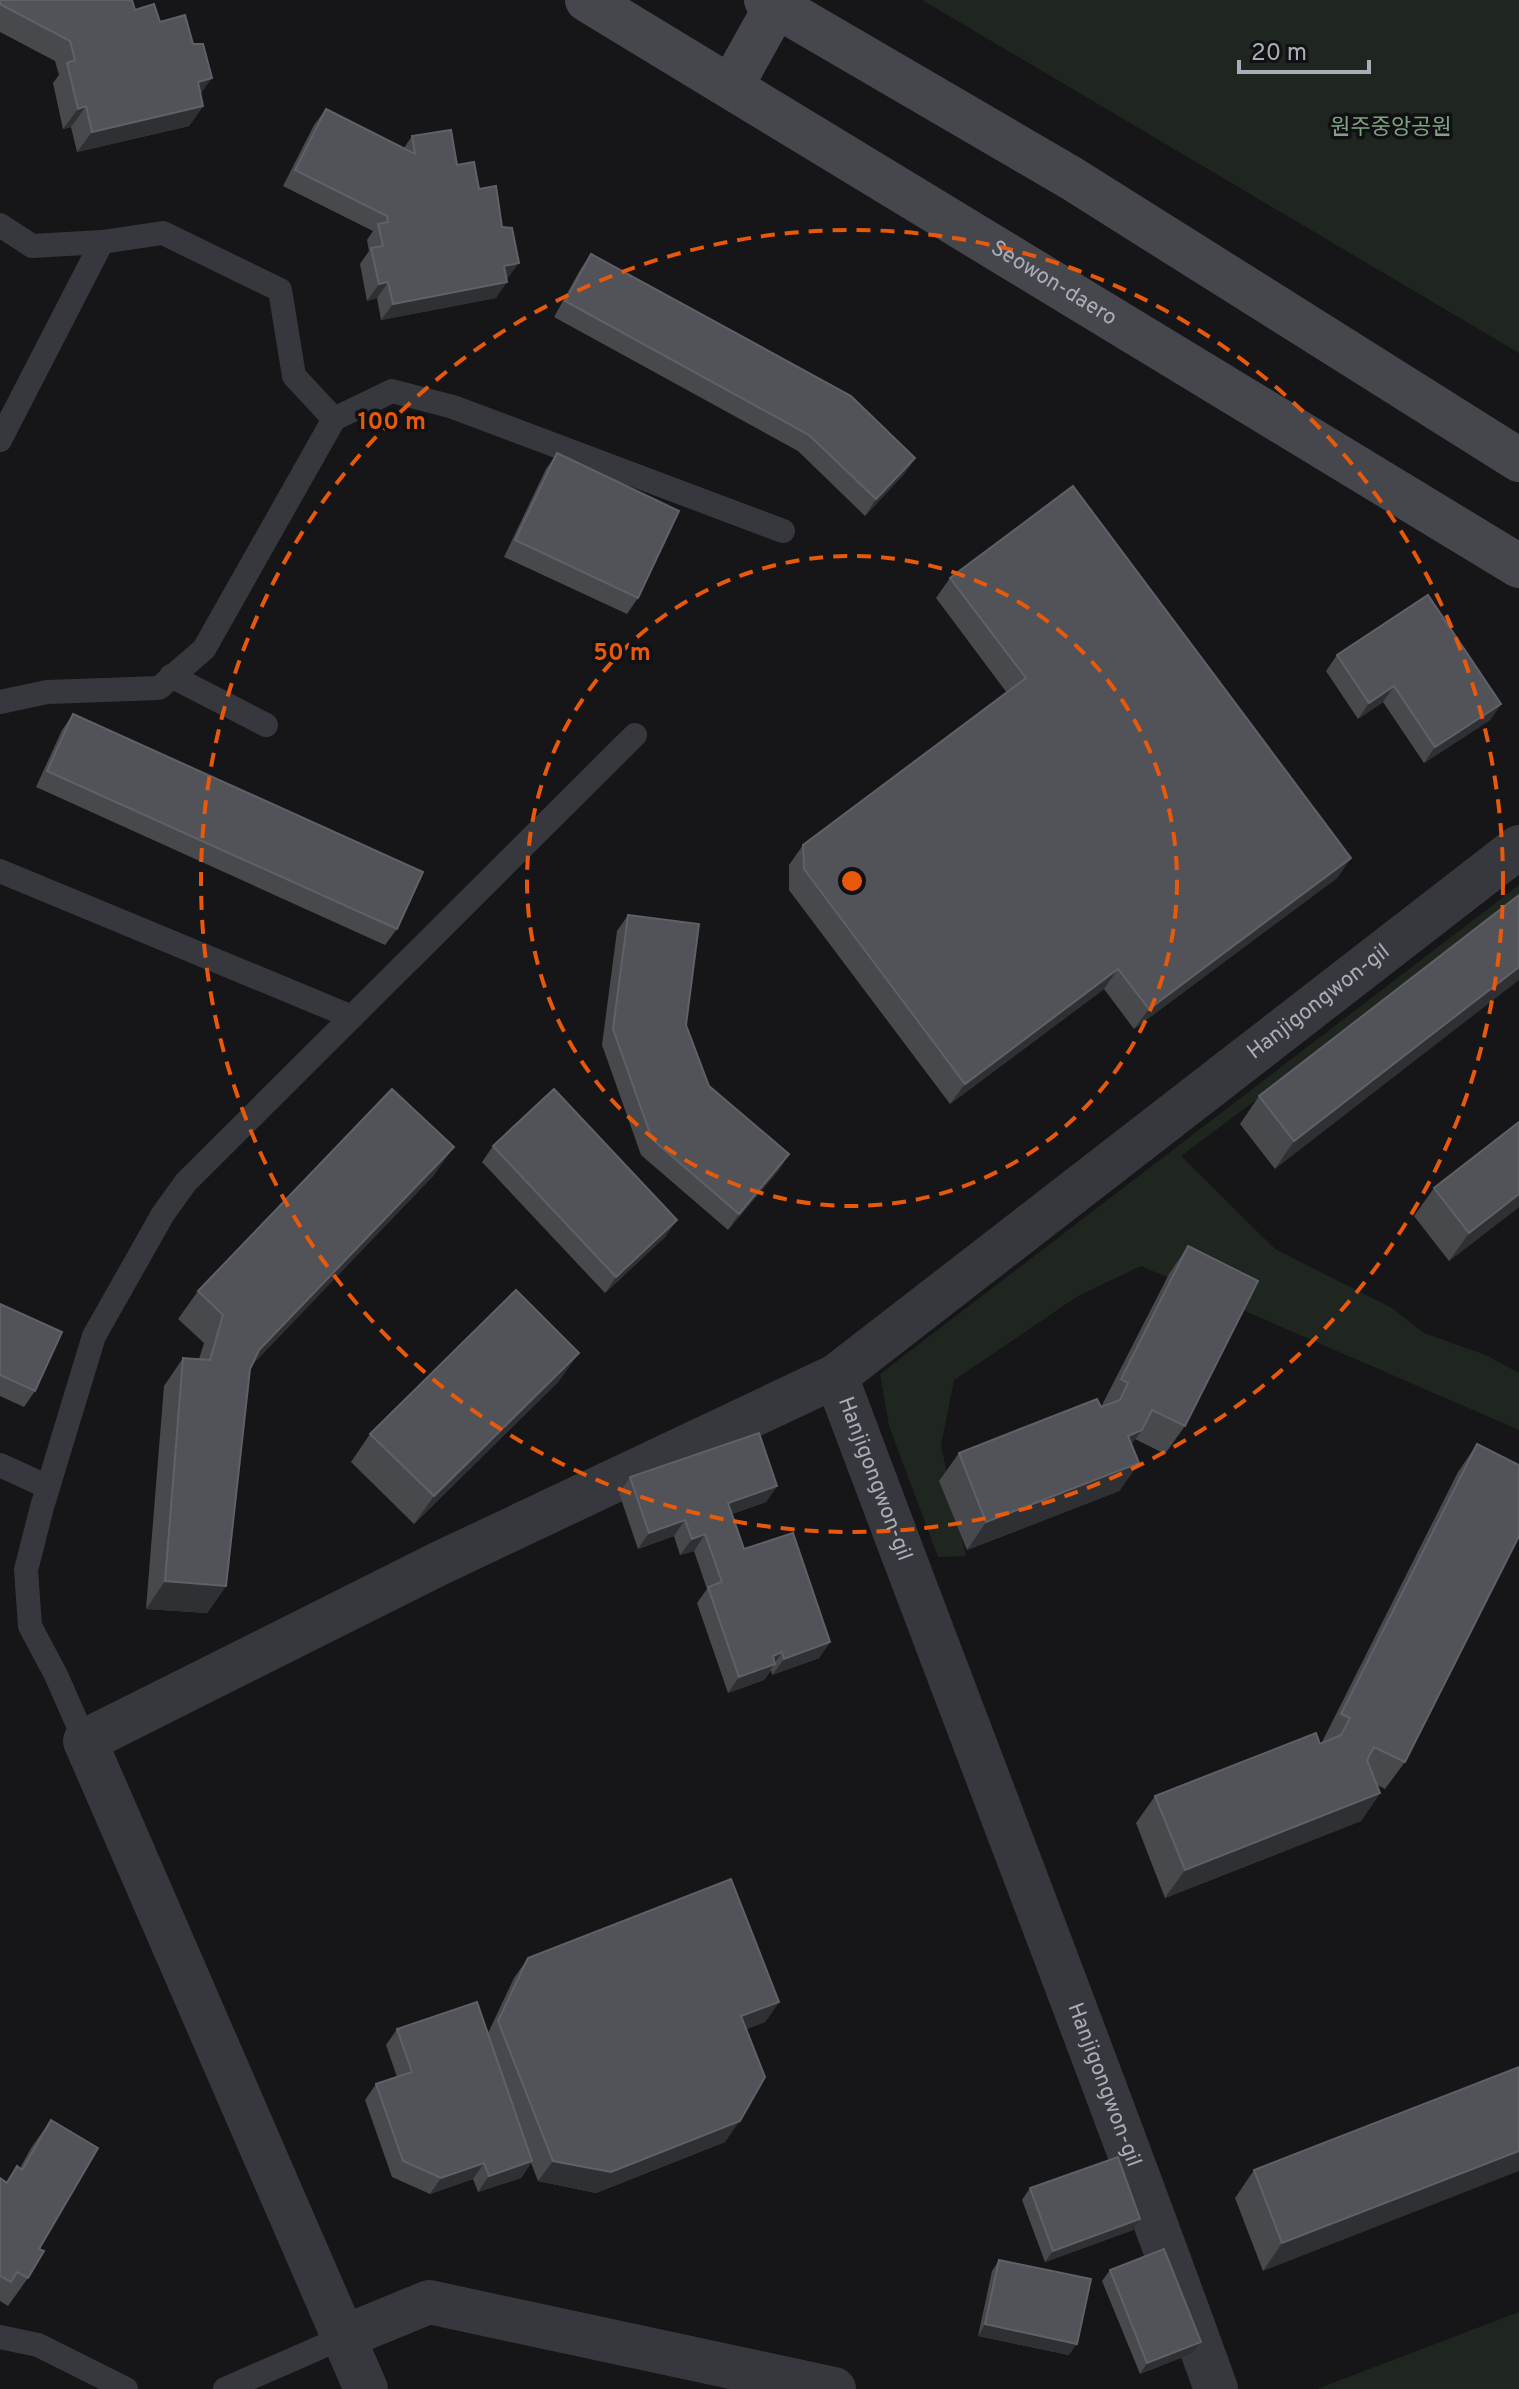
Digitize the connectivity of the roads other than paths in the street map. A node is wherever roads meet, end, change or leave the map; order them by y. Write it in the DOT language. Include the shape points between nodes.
graph roads {
  1 [pos="587,0"];
  2 [pos="774,2"];
  3 [pos="731,87"];
  4 [pos="0,225"];
  5 [pos="102,242"];
  6 [pos="334,419"];
  7 [pos="0,440"];
  8 [pos="1519,460"];
  9 [pos="783,531"];
  10 [pos="1519,566"];
  11 [pos="171,676"];
  12 [pos="0,702"];
  13 [pos="266,725"];
  14 [pos="635,735"];
  15 [pos="1519,847"];
  16 [pos="0,871"];
  17 [pos="352,1017"];
  18 [pos="836,1376"];
  19 [pos="0,1465"];
  20 [pos="48,1487"];
  21 [pos="85,1741"];
  22 [pos="0,2337"];
  23 [pos="344,2337"];
  24 [pos="126,2389"];
  25 [pos="225,2389"];
  26 [pos="366,2389"];
  27 [pos="834,2389"];
  28 [pos="1216,2389"];
  1 -- 3 [label="street, Seowon-daero"];
  2 -- 3 [label="street"];
  2 -- 8 [label="street" via="1071,178"];
  3 -- 10 [label="street, Seowon-daero"];
  4 -- 5 [label="lane" via="32,246"];
  5 -- 6 [label="lane" via="163,233 280,290 294,376"];
  5 -- 7 [label="lane"];
  6 -- 9 [label="lane" via="392,391 453,407"];
  6 -- 11 [label="lane" via="204,649"];
  11 -- 12 [label="lane" via="159,688 47,692"];
  11 -- 13 [label="lane"];
  14 -- 17 [label="lane"];
  15 -- 18 [label="street, Hanjigongwon-gil"];
  16 -- 17 [label="lane"];
  17 -- 20 [label="lane" via="186,1182 163,1214 94,1336"];
  18 -- 21 [label="street" via="438,1564"];
  18 -- 28 [label="street, Hanjigongwon-gil"];
  19 -- 20 [label="lane"];
  20 -- 21 [label="lane" via="26,1570 30,1626"];
  21 -- 23 [label="street"];
  22 -- 24 [label="lane" via="38,2345"];
  23 -- 25 [label="lane"];
  23 -- 26 [label="street"];
  23 -- 27 [label="street" via="429,2302"];
}
